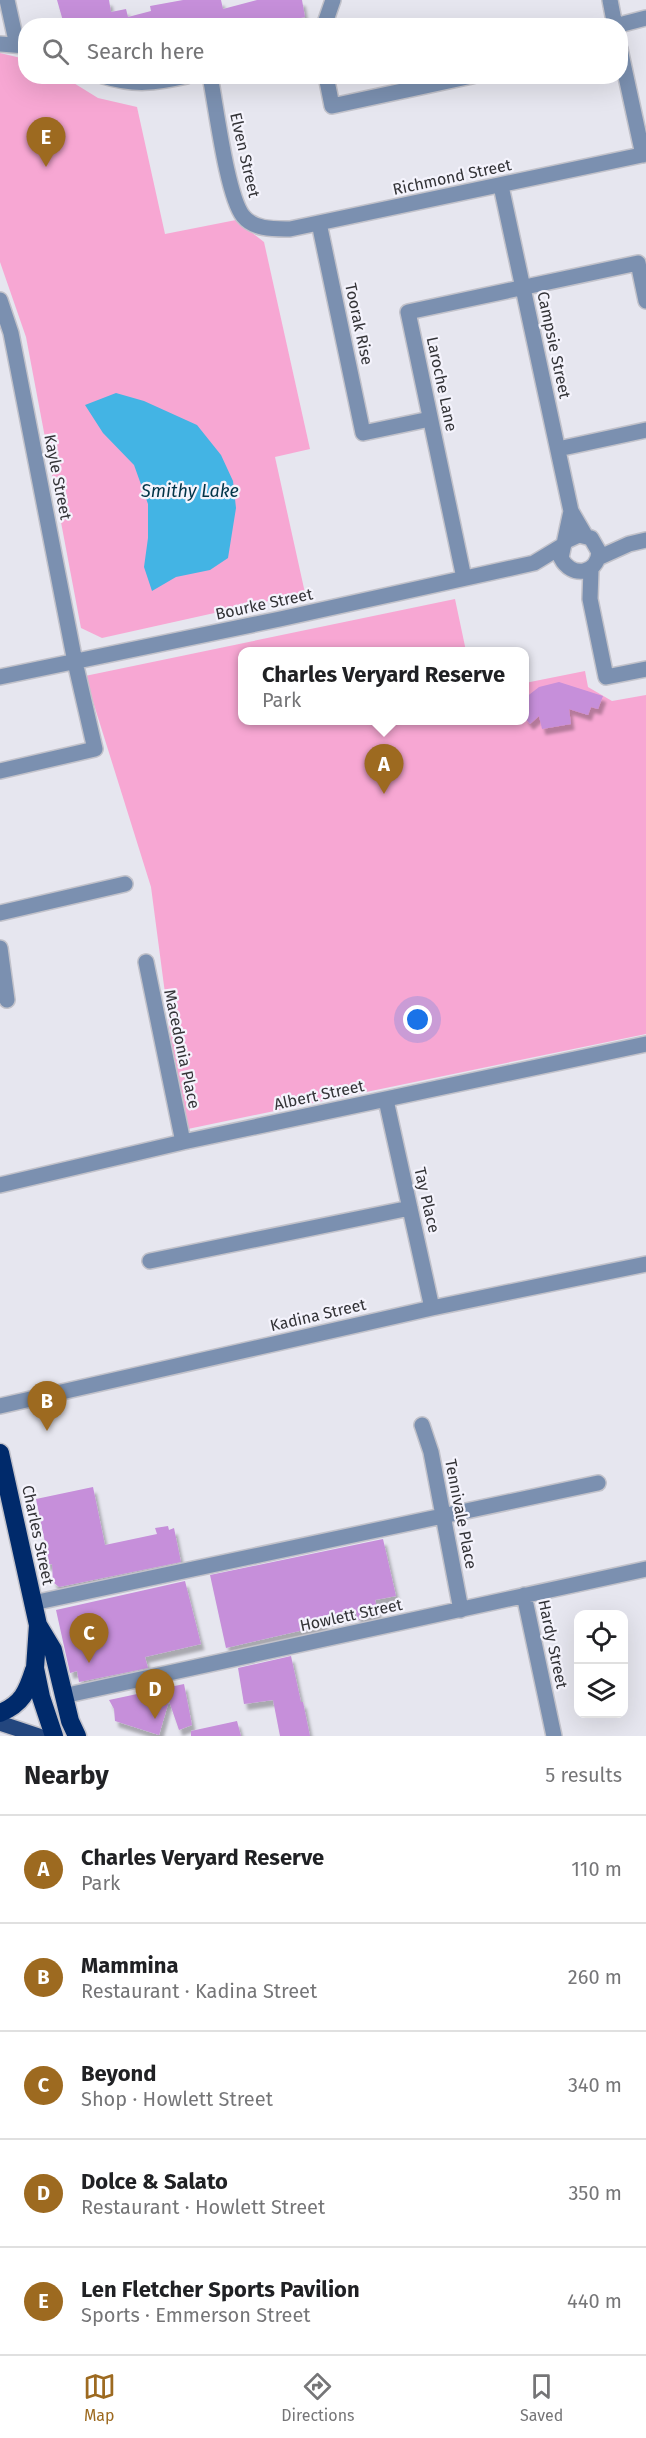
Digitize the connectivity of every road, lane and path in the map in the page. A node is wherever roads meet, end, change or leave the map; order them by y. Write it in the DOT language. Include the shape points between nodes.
graph roads {
  1 [pos="7,0"];
  2 [pos="333,0"];
  3 [pos="610,0"];
  4 [pos="327,18"];
  5 [pos="613,18"];
  6 [pos="646,18"];
  7 [pos="628,23"];
  8 [pos="13,28"];
  9 [pos="0,44"];
  10 [pos="18,45"];
  11 [pos="628,82"];
  12 [pos="212,84"];
  13 [pos="328,84"];
  14 [pos="435,84"];
  15 [pos="644,154"];
  16 [pos="501,186"];
  17 [pos="319,223"];
  18 [pos="264,229"];
  19 [pos="523,288"];
  20 [pos="0,300"];
  21 [pos="646,301"];
  22 [pos="430,418"];
  23 [pos="646,430"];
  24 [pos="558,449"];
  25 [pos="571,511"];
  26 [pos="588,537"];
  27 [pos="646,540"];
  28 [pos="564,543"];
  29 [pos="629,544"];
  30 [pos="534,563"];
  31 [pos="594,563"];
  32 [pos="571,570"];
  33 [pos="464,578"];
  34 [pos="590,599"];
  35 [pos="75,662"];
  36 [pos="646,669"];
  37 [pos="0,677"];
  38 [pos="0,771"];
  39 [pos="126,884"];
  40 [pos="0,913"];
  41 [pos="0,948"];
  42 [pos="146,962"];
  43 [pos="7,1000"];
  44 [pos="646,1044"];
  45 [pos="386,1100"];
  46 [pos="183,1142"];
  47 [pos="0,1185"];
  48 [pos="410,1208"];
  49 [pos="150,1261"];
  50 [pos="646,1264"];
  51 [pos="432,1308"];
  52 [pos="0,1406"];
  53 [pos="422,1425"];
  54 [pos="0,1453"];
  55 [pos="598,1484"];
  56 [pos="444,1515"];
  57 [pos="645,1574"];
  58 [pos="524,1595"];
  59 [pos="33,1603"];
  60 [pos="461,1610"];
  61 [pos="38,1625"];
  62 [pos="35,1668"];
  63 [pos="63,1696"];
  64 [pos="0,1713"];
  65 [pos="0,1723"];
  66 [pos="39,1736"];
  67 [pos="54,1736"];
  68 [pos="77,1736"];
  69 [pos="554,1736"];
  1 -- 8 [label="street"];
  2 -- 4 [label="street"];
  3 -- 5 [label="street"];
  6 -- 7 [label="street"];
  9 -- 10 [label="street"];
  11 -- 15 [label="street"];
  12 -- 18 [label="street, Elven Street" via="234,198 244,218"];
  13 -- 14 [label="street" via="332,106"];
  15 -- 16 [label="street, Richmond Street"];
  16 -- 17 [label="street, Richmond Street"];
  16 -- 19 [label="street, Campsie Street"];
  17 -- 18 [label="street, Richmond Street"];
  17 -- 22 [label="street, Toorak Rise" via="363,433"];
  19 -- 21 [label="street" via="638,263"];
  19 -- 22 [label="street, Laroche Lane" via="408,312"];
  19 -- 24 [label="street, Campsie Street"];
  20 -- 35 [label="street, Kayle Street" via="12,333"];
  22 -- 33 [label="street, Laroche Lane"];
  23 -- 24 [label="street"];
  24 -- 25 [label="street, Campsie Street"];
  25 -- 26 [label="street, Campsie Street"];
  25 -- 28 [label="street, Campsie Street"];
  26 -- 28 [label="street" via="574,535"];
  26 -- 29 [label="street"];
  26 -- 31 [label="street" via="598,547"];
  27 -- 29 [label="street"];
  28 -- 30 [label="street, Bourke Street"];
  28 -- 32 [label="street" via="561,558"];
  29 -- 31 [label="street"];
  30 -- 32 [label="street, Bourke Street"];
  30 -- 33 [label="street, Bourke Street"];
  31 -- 32 [label="street" via="585,572"];
  31 -- 34 [label="street"];
  32 -- 34 [label="street"];
  33 -- 35 [label="street, Bourke Street"];
  34 -- 36 [label="street" via="606,677"];
  35 -- 37 [label="street, Bourke Street"];
  35 -- 38 [label="street" via="95,749"];
  39 -- 40 [label="street"];
  41 -- 43 [label="street"];
  42 -- 46 [label="street, Macedonia Place"];
  44 -- 45 [label="street, Albert Street"];
  45 -- 46 [label="street, Albert Street"];
  45 -- 48 [label="street, Tay Place"];
  46 -- 47 [label="street, Albert Street"];
  48 -- 49 [label="street"];
  48 -- 51 [label="street, Tay Place"];
  50 -- 51 [label="street, Kadina Street"];
  51 -- 52 [label="street, Kadina Street"];
  53 -- 56 [label="street, Tennivale Place"];
  54 -- 59 [label="highway, Charles Street"];
  55 -- 56 [label="street"];
  56 -- 59 [label="street"];
  56 -- 60 [label="street, Tennivale Place"];
  57 -- 58 [label="street, Howlett Street"];
  58 -- 60 [label="street, Howlett Street"];
  58 -- 69 [label="street, Hardy Street"];
  59 -- 61 [label="highway, Charles Street"];
  60 -- 63 [label="street, Howlett Street"];
  61 -- 62 [label="highway, Charles Street"];
  61 -- 63 [label="highway, Charles Street" via="53,1650"];
  62 -- 64 [label="highway" via="21,1701"];
  62 -- 67 [label="highway, Charles Street"];
  63 -- 68 [label="highway, Charles Street"];
  65 -- 66 [label="main road"];
}
